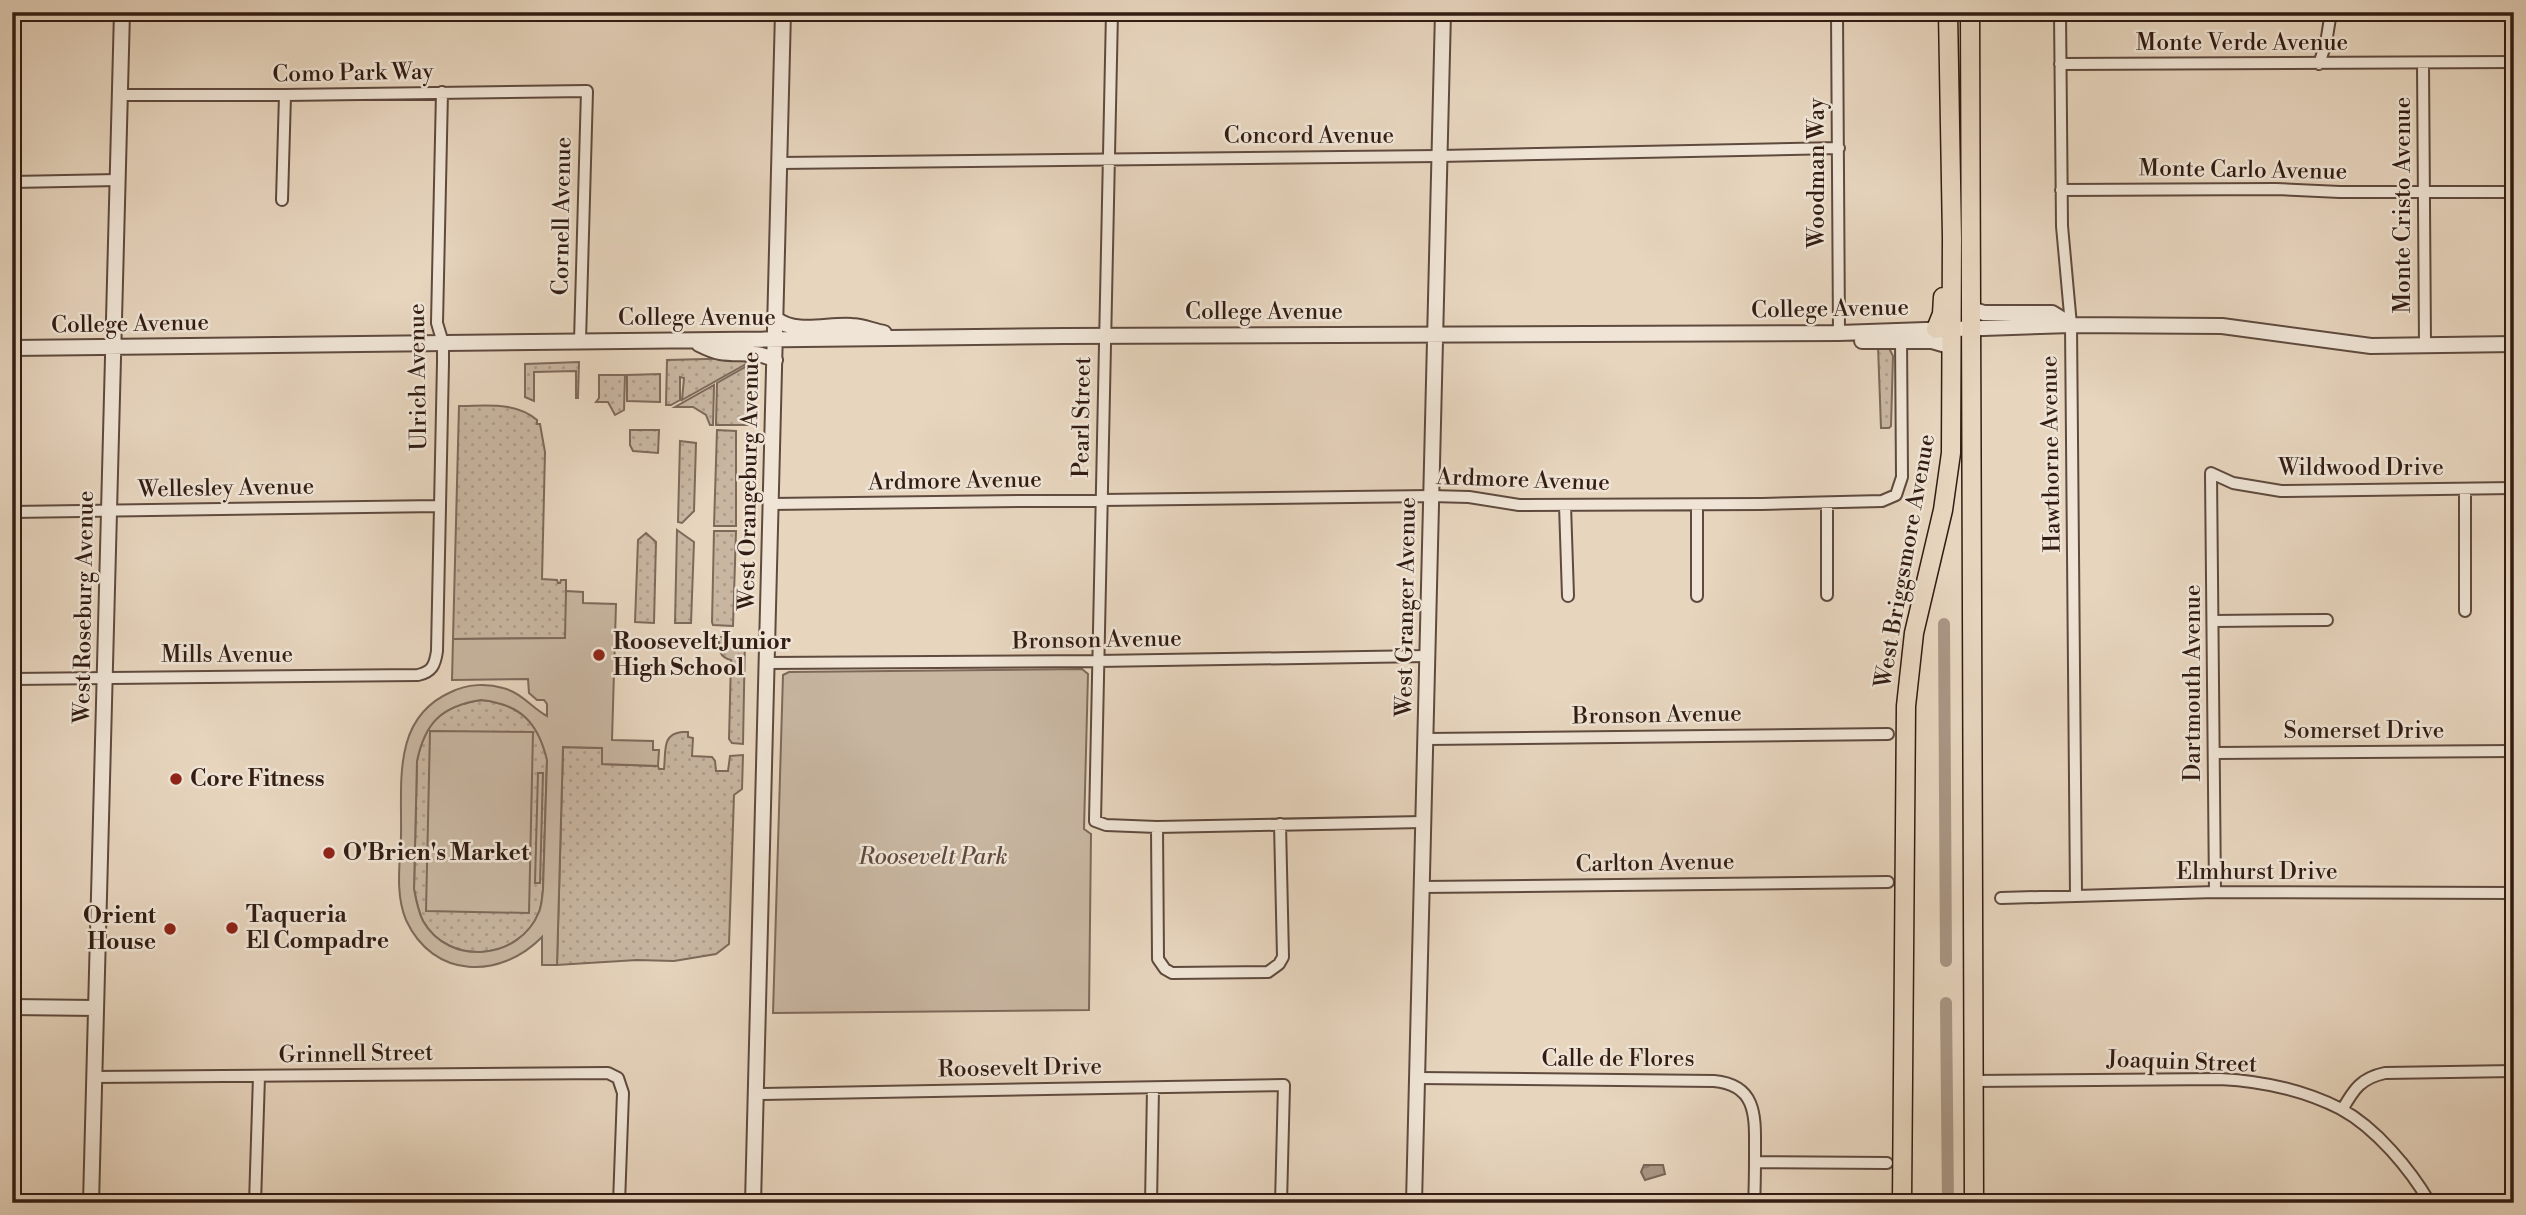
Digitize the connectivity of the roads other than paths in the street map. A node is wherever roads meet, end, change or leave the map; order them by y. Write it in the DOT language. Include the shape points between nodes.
graph roads {
  1 [pos="122,12"];
  2 [pos="783,12"];
  3 [pos="1112,12"];
  4 [pos="1443,12"];
  5 [pos="1837,12"];
  6 [pos="1948,12"];
  7 [pos="1970,12"];
  8 [pos="2060,12"];
  9 [pos="2331,12"];
  10 [pos="2514,62"];
  11 [pos="2060,64"];
  12 [pos="2319,64"];
  13 [pos="2423,64"];
  14 [pos="587,91"];
  15 [pos="442,92"];
  16 [pos="120,95"];
  17 [pos="285,95"];
  18 [pos="1839,148"];
  19 [pos="1438,156"];
  20 [pos="1109,158"];
  21 [pos="779,163"];
  22 [pos="118,180"];
  23 [pos="12,182"];
  24 [pos="2061,190"];
  25 [pos="2424,192"];
  26 [pos="2514,192"];
  27 [pos="282,200"];
  28 [pos="2068,301"];
  29 [pos="2052,313"];
  30 [pos="1972,318"];
  31 [pos="776,319"];
  32 [pos="2071,325"];
  33 [pos="1945,328"];
  34 [pos="1435,333"];
  35 [pos="1839,333"];
  36 [pos="1105,335"];
  37 [pos="1901,336"];
  38 [pos="901,337"];
  39 [pos="580,341"];
  40 [pos="689,341"];
  41 [pos="775,341"];
  42 [pos="443,342"];
  43 [pos="2514,344"];
  44 [pos="2425,345"];
  45 [pos="114,347"];
  46 [pos="1953,347"];
  47 [pos="12,348"];
  48 [pos="775,360"];
  49 [pos="2211,473"];
  50 [pos="2514,488"];
  51 [pos="2465,489"];
  52 [pos="1432,496"];
  53 [pos="1101,500"];
  54 [pos="1827,503"];
  55 [pos="771,504"];
  56 [pos="1565,505"];
  57 [pos="1697,505"];
  58 [pos="439,506"];
  59 [pos="109,511"];
  60 [pos="12,512"];
  61 [pos="1827,595"];
  62 [pos="1567,596"];
  63 [pos="1697,596"];
  64 [pos="2465,611"];
  65 [pos="2327,620"];
  66 [pos="2213,621"];
  67 [pos="1428,656"];
  68 [pos="435,661"];
  69 [pos="1097,662"];
  70 [pos="766,663"];
  71 [pos="104,677"];
  72 [pos="12,679"];
  73 [pos="1888,734"];
  74 [pos="1427,739"];
  75 [pos="2514,751"];
  76 [pos="2215,753"];
  77 [pos="1423,822"];
  78 [pos="1280,824"];
  79 [pos="1157,827"];
  80 [pos="1888,882"];
  81 [pos="1422,887"];
  82 [pos="2215,892"];
  83 [pos="2514,893"];
  84 [pos="2076,895"];
  85 [pos="2001,898"];
  86 [pos="12,1007"];
  87 [pos="96,1008"];
  88 [pos="2514,1071"];
  89 [pos="259,1076"];
  90 [pos="93,1077"];
  91 [pos="1418,1079"];
  92 [pos="1972,1081"];
  93 [pos="1153,1088"];
  94 [pos="756,1094"];
  95 [pos="2342,1110"];
  96 [pos="1755,1162"];
  97 [pos="1887,1163"];
  98 [pos="91,1203"];
  99 [pos="255,1203"];
  100 [pos="619,1203"];
  101 [pos="753,1203"];
  102 [pos="1151,1203"];
  103 [pos="1281,1203"];
  104 [pos="1413,1203"];
  105 [pos="1754,1203"];
  106 [pos="1902,1203"];
  107 [pos="1974,1203"];
  108 [pos="2430,1203"];
  1 -- 16 [label="street, West Roseburg Avenue"];
  2 -- 21 [label="street, West Orangeburg Avenue"];
  3 -- 20 [label="street, Pearl Street"];
  4 -- 19 [label="street, West Granger Avenue"];
  5 -- 18 [label="street, Woodman Way"];
  6 -- 33 [label="main road, West Briggsmore Avenue"];
  7 -- 30 [label="main road, West Briggsmore Avenue"];
  8 -- 11 [label="street, Hawthorne Avenue"];
  9 -- 12 [label="street"];
  10 -- 13 [label="street, Monte Verde Avenue"];
  11 -- 12 [label="street, Monte Verde Avenue"];
  11 -- 24 [label="street, Hawthorne Avenue"];
  12 -- 13 [label="street, Monte Verde Avenue"];
  13 -- 25 [label="street, Monte Cristo Avenue"];
  14 -- 15 [label="street, Como Park Way"];
  14 -- 39 [label="street, Cornell Avenue"];
  15 -- 17 [label="street, Como Park Way"];
  15 -- 42 [label="street, Ulrich Avenue" via="438,323"];
  16 -- 17 [label="street, Como Park Way"];
  16 -- 22 [label="street, West Roseburg Avenue"];
  17 -- 27 [label="street"];
  18 -- 19 [label="street, Concord Avenue"];
  18 -- 35 [label="street, Woodman Way"];
  19 -- 20 [label="street, Concord Avenue"];
  19 -- 34 [label="street, West Granger Avenue"];
  20 -- 21 [label="street, Concord Avenue"];
  20 -- 36 [label="street, Pearl Street"];
  21 -- 31 [label="street, West Orangeburg Avenue"];
  22 -- 23 [label="street"];
  22 -- 45 [label="street, West Roseburg Avenue"];
  24 -- 25 [label="street, Monte Carlo Avenue"];
  24 -- 28 [label="street, Hawthorne Avenue"];
  25 -- 26 [label="street, Monte Carlo Avenue"];
  25 -- 44 [label="street, Monte Cristo Avenue"];
  28 -- 29 [label="street" via="2062,310"];
  28 -- 32 [label="street, Hawthorne Avenue"];
  29 -- 30 [label="street" via="1984,313"];
  29 -- 32 [label="street"];
  30 -- 32 [label="street, College Avenue"];
  30 -- 33 [label="street, College Avenue"];
  30 -- 92 [label="main road, West Briggsmore Avenue"];
  31 -- 38 [label="street" via="796,327 853,326"];
  31 -- 41 [label="street, West Orangeburg Avenue"];
  32 -- 44 [label="street, College Avenue" via="2222,326 2350,345"];
  32 -- 84 [label="street, Hawthorne Avenue"];
  33 -- 37 [label="street, College Avenue"];
  33 -- 46 [label="main road, West Briggsmore Avenue"];
  34 -- 35 [label="street, College Avenue"];
  34 -- 36 [label="street, College Avenue"];
  34 -- 52 [label="street, West Granger Avenue"];
  35 -- 37 [label="street, College Avenue" via="1852,341"];
  36 -- 38 [label="street, College Avenue"];
  36 -- 53 [label="street, Pearl Street"];
  37 -- 46 [label="street"];
  37 -- 54 [label="street, Ardmore Avenue" via="1900,488 1892,499"];
  38 -- 41 [label="street, College Avenue"];
  39 -- 40 [label="street, College Avenue"];
  39 -- 42 [label="street, College Avenue"];
  40 -- 41 [label="street, College Avenue"];
  40 -- 48 [label="street" via="719,352 765,354"];
  41 -- 48 [label="street, West Orangeburg Avenue"];
  42 -- 45 [label="street, College Avenue"];
  42 -- 58 [label="street, Ulrich Avenue"];
  43 -- 44 [label="street, College Avenue"];
  45 -- 47 [label="street, College Avenue"];
  45 -- 59 [label="street, West Roseburg Avenue"];
  46 -- 106 [label="main road, West Briggsmore Avenue" via="1950,470 1916,623 1906,706"];
  48 -- 55 [label="street, West Orangeburg Avenue"];
  49 -- 51 [label="street, Wildwood Drive" via="2233,483 2281,491"];
  49 -- 66 [label="street, Dartmouth Avenue"];
  50 -- 51 [label="street, Wildwood Drive"];
  51 -- 64 [label="street"];
  52 -- 53 [label="street, Ardmore Avenue"];
  52 -- 56 [label="street, Ardmore Avenue"];
  52 -- 67 [label="street, West Granger Avenue"];
  53 -- 55 [label="street, Ardmore Avenue"];
  53 -- 69 [label="street, Pearl Street"];
  54 -- 57 [label="street, Ardmore Avenue"];
  54 -- 61 [label="street"];
  55 -- 70 [label="street, West Orangeburg Avenue"];
  56 -- 57 [label="street, Ardmore Avenue"];
  56 -- 62 [label="street"];
  57 -- 63 [label="street"];
  58 -- 59 [label="street, Wellesley Avenue"];
  58 -- 68 [label="street, Ulrich Avenue"];
  59 -- 60 [label="street, Wellesley Avenue"];
  59 -- 71 [label="street, West Roseburg Avenue"];
  65 -- 66 [label="street"];
  66 -- 76 [label="street, Dartmouth Avenue"];
  67 -- 69 [label="street, Bronson Avenue"];
  67 -- 74 [label="street, West Granger Avenue"];
  68 -- 71 [label="street, Mills Avenue" via="432,669 418,675"];
  69 -- 70 [label="street, Bronson Avenue"];
  69 -- 79 [label="street, Pearl Street" via="1097,822"];
  70 -- 94 [label="street, West Orangeburg Avenue"];
  71 -- 72 [label="street, Mills Avenue"];
  71 -- 87 [label="street, West Roseburg Avenue"];
  73 -- 74 [label="street, Bronson Avenue"];
  74 -- 77 [label="street, West Granger Avenue"];
  75 -- 76 [label="street, Somerset Drive"];
  76 -- 82 [label="street, Dartmouth Avenue"];
  77 -- 78 [label="street"];
  77 -- 81 [label="street, West Granger Avenue"];
  78 -- 79 [label="street"];
  78 -- 79 [label="street" via="1283,957 1269,972 1172,973 1165,969 1158,958"];
  80 -- 81 [label="street, Carlton Avenue"];
  81 -- 91 [label="street, West Granger Avenue"];
  82 -- 83 [label="street, Elmhurst Drive"];
  82 -- 84 [label="street, Elmhurst Drive"];
  84 -- 85 [label="street, Elmhurst Drive"];
  86 -- 87 [label="street"];
  87 -- 90 [label="street, West Roseburg Avenue"];
  88 -- 95 [label="street" via="2373,1075 2363,1080"];
  89 -- 90 [label="street, Grinnell Street"];
  89 -- 99 [label="street"];
  89 -- 100 [label="street, Grinnell Street" via="603,1073 618,1078 623,1093"];
  90 -- 98 [label="street, West Roseburg Avenue"];
  91 -- 96 [label="street, Calle de Flores" via="1724,1082 1740,1090 1752,1105"];
  91 -- 104 [label="street, West Granger Avenue"];
  92 -- 95 [label="street, Joaquin Street" via="2251,1081"];
  92 -- 107 [label="main road, West Briggsmore Avenue"];
  93 -- 94 [label="street, Roosevelt Drive"];
  93 -- 102 [label="street"];
  93 -- 103 [label="street, Roosevelt Drive" via="1284,1085"];
  94 -- 101 [label="street, West Orangeburg Avenue"];
  95 -- 108 [label="street, Joaquin Street" via="2406,1166"];
  96 -- 97 [label="street"];
  96 -- 105 [label="street, Calle de Flores"];
}
